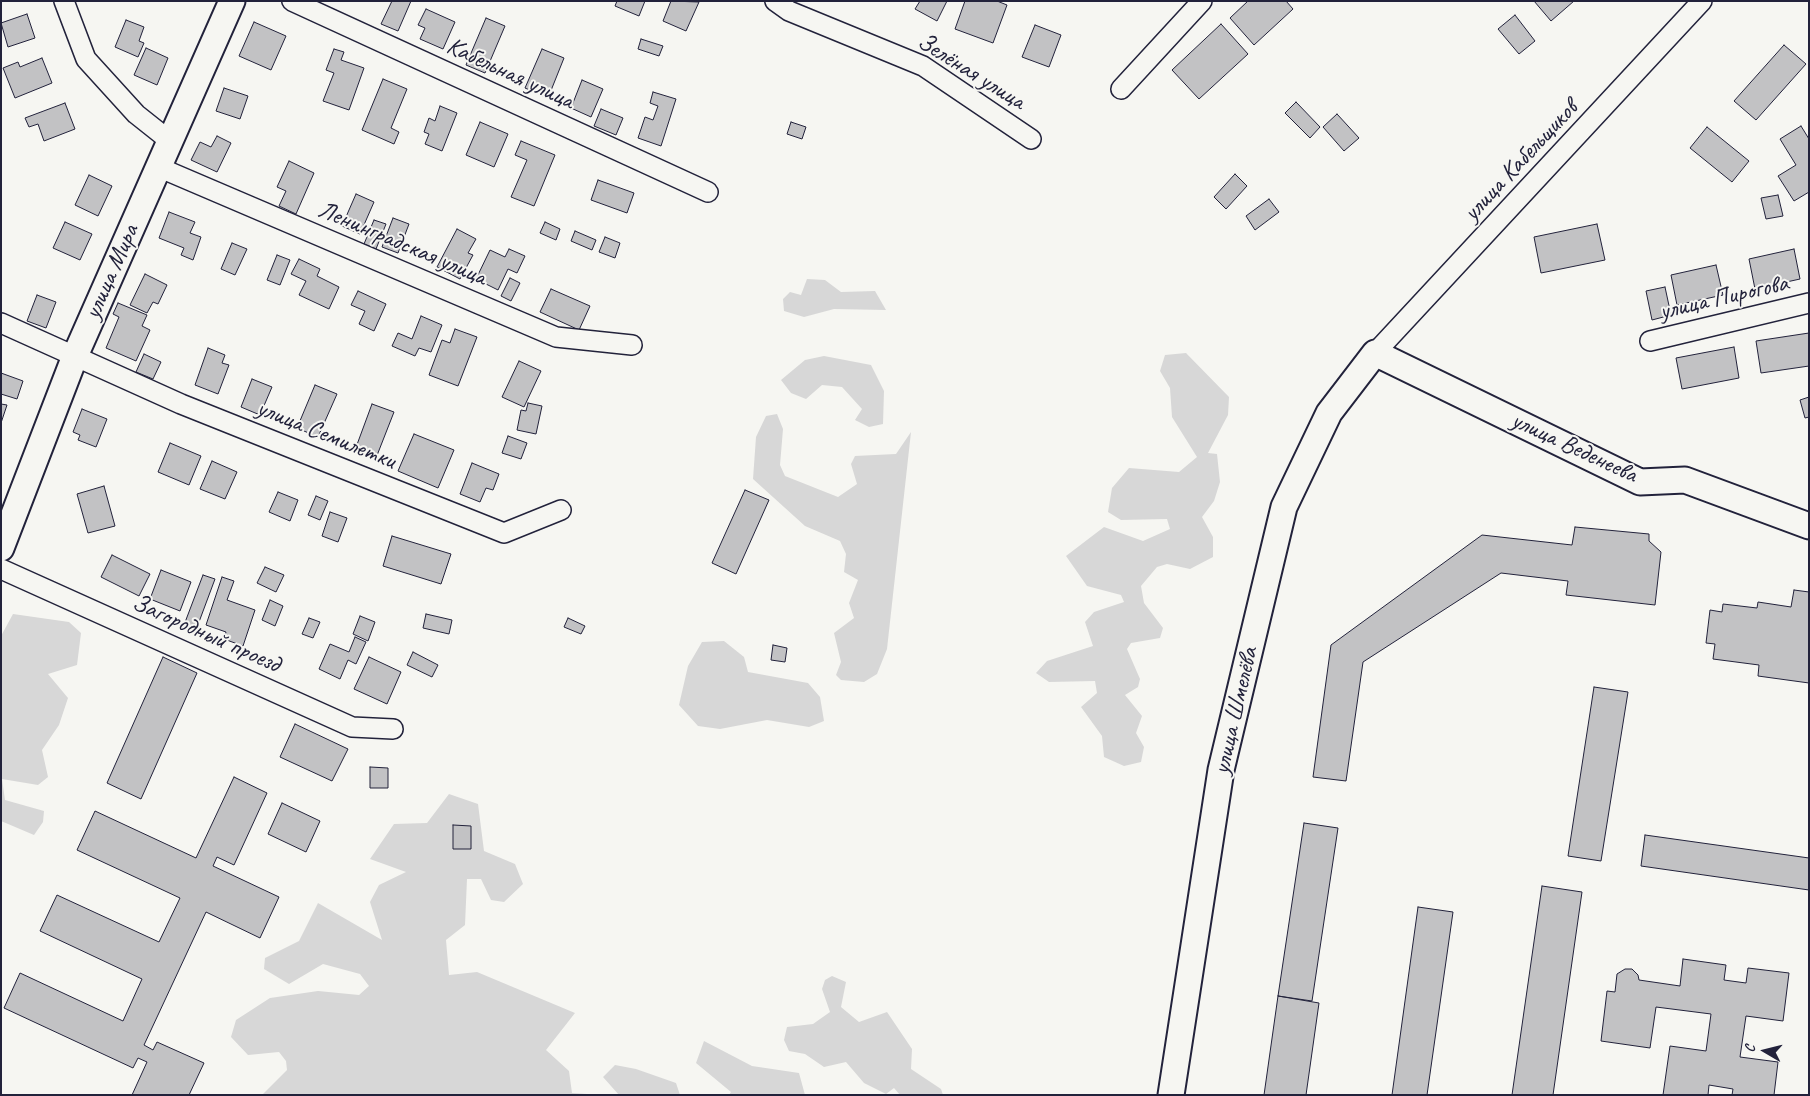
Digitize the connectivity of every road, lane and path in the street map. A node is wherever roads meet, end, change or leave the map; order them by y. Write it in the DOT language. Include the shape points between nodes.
graph roads {
  1 [pos="64,1"];
  2 [pos="232,1"];
  3 [pos="292,1"];
  4 [pos="775,1"];
  5 [pos="1202,1"];
  6 [pos="1702,1"];
  7 [pos="1121,89"];
  8 [pos="1031,139"];
  9 [pos="170,141"];
  10 [pos="158,167"];
  11 [pos="708,192"];
  12 [pos="1809,303"];
  13 [pos="1,323"];
  14 [pos="1650,341"];
  15 [pos="632,345"];
  16 [pos="1374,353"];
  17 [pos="75,356"];
  18 [pos="561,510"];
  19 [pos="1809,526"];
  20 [pos="1,548"];
  21 [pos="1,569"];
  22 [pos="393,729"];
  23 [pos="1171,1095"];
  1 -- 9 [label="street" via="86,58 136,114"];
  2 -- 9 [label="main road, улица Мира"];
  3 -- 11 [label="street, Кабельная улица"];
  4 -- 8 [label="street, Зелёная улица" via="789,11 923,66"];
  5 -- 7 [label="street"];
  6 -- 16 [label="street, улица Кабельщиков"];
  9 -- 10 [label="main road, улица Мира"];
  10 -- 15 [label="street, Ленинградская улица" via="556,337"];
  10 -- 17 [label="main road, улица Мира"];
  12 -- 14 [label="street, улица Пирогова"];
  13 -- 17 [label="street, улица Семилетки"];
  16 -- 19 [label="main road, улица Веденеева" via="1640,482 1685,480"];
  16 -- 23 [label="main road, улица Шмелёва" via="1329,413 1284,507 1221,770"];
  17 -- 18 [label="street, улица Семилетки" via="181,404 504,533"];
  17 -- 20 [label="main road, улица Мира"];
  21 -- 22 [label="street, Загородный проезд" via="352,728"];
}
